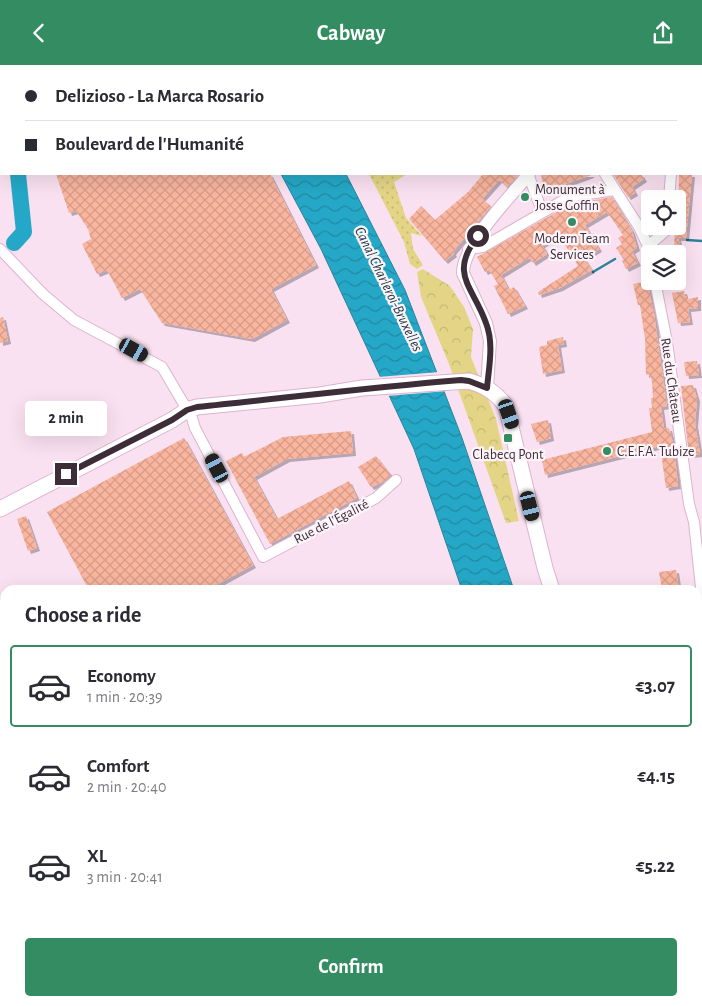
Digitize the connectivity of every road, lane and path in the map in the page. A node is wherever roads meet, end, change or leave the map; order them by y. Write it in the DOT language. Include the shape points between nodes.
graph roads {
  1 [pos="528,175"];
  2 [pos="529,175"];
  3 [pos="606,175"];
  4 [pos="671,175"];
  5 [pos="614,189"];
  6 [pos="670,190"];
  7 [pos="542,211"];
  8 [pos="660,235"];
  9 [pos="648,245"];
  10 [pos="0,249"];
  11 [pos="468,249"];
  12 [pos="657,290"];
  13 [pos="487,388"];
  14 [pos="187,410"];
  15 [pos="396,480"];
  16 [pos="0,509"];
  17 [pos="698,521"];
  18 [pos="550,585"];
  19 [pos="701,585"];
  1 -- 11 [label="street"];
  2 -- 7 [label="street"];
  3 -- 5 [label="street"];
  4 -- 6 [label="street"];
  5 -- 7 [label="street" via="569,197"];
  5 -- 9 [label="street" via="640,227"];
  7 -- 11 [label="street" via="483,247"];
  8 -- 9 [label="street"];
  10 -- 14 [label="street" via="74,319 162,367"];
  11 -- 13 [label="street" via="463,273 486,323 490,341"];
  12 -- 17 [label="street, Rue du Château" via="689,504"];
  13 -- 14 [label="main road" via="461,380 362,388"];
  13 -- 18 [label="main road" via="497,394 506,406 512,424"];
  14 -- 15 [label="street, Rue de l'Égalité" via="263,557 376,498"];
  14 -- 16 [label="main road"];
  17 -- 19 [label="street, Rue du Château"];
}
